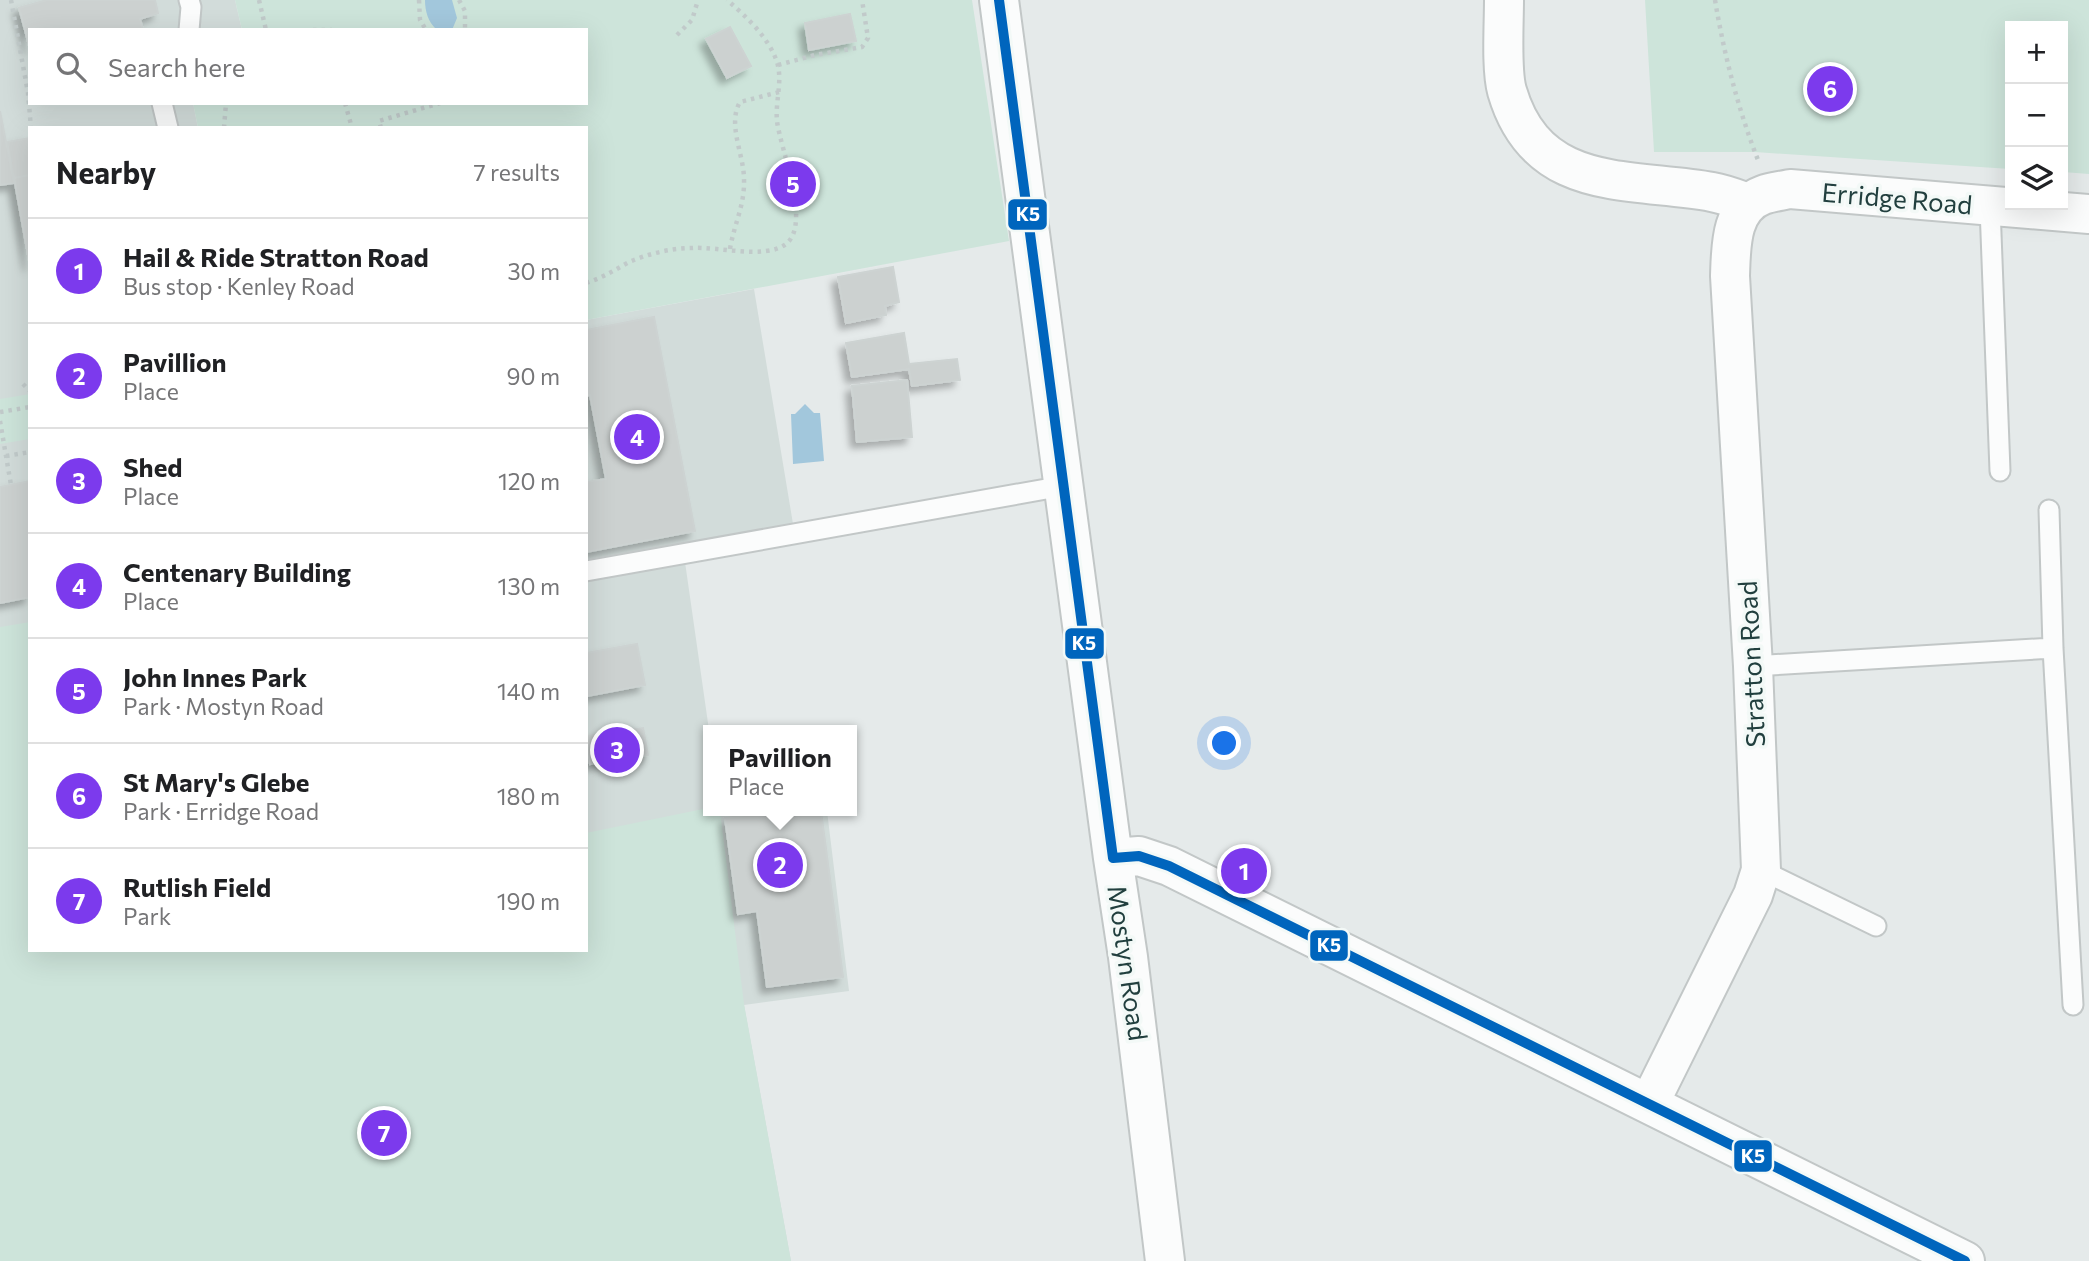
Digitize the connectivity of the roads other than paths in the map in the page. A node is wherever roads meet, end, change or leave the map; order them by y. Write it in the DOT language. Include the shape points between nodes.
graph roads {
  1 [pos="189,0"];
  2 [pos="999,0"];
  3 [pos="1504,0"];
  4 [pos="189,28"];
  5 [pos="162,105"];
  6 [pos="168,126"];
  7 [pos="1748,203"];
  8 [pos="1990,207"];
  9 [pos="2089,214"];
  10 [pos="2000,471"];
  11 [pos="1063,486"];
  12 [pos="2049,510"];
  13 [pos="588,571"];
  14 [pos="2053,648"];
  15 [pos="1753,666"];
  16 [pos="1113,858"];
  17 [pos="1760,870"];
  18 [pos="1876,926"];
  19 [pos="2073,1005"];
  20 [pos="1649,1104"];
  21 [pos="1165,1261"];
  22 [pos="1965,1261"];
  1 -- 4 [label="lane"];
  2 -- 11 [label="street, Mostyn Road"];
  3 -- 7 [label="street" via="1507,90 1533,143 1559,163 1595,177 1714,192"];
  5 -- 6 [label="lane"];
  7 -- 8 [label="street, Erridge Road" via="1790,189"];
  7 -- 15 [label="street, Stratton Road" via="1737,220 1730,276"];
  8 -- 9 [label="street, Erridge Road"];
  8 -- 10 [label="lane"];
  11 -- 13 [label="lane"];
  11 -- 16 [label="street, Mostyn Road"];
  12 -- 14 [label="lane"];
  14 -- 15 [label="lane"];
  14 -- 19 [label="lane"];
  15 -- 17 [label="street, Stratton Road"];
  16 -- 20 [label="street" via="1139,856 1169,866"];
  16 -- 21 [label="street, Mostyn Road"];
  17 -- 18 [label="lane"];
  17 -- 20 [label="street, Stratton Road" via="1753,895"];
  20 -- 22 [label="street"];
}
